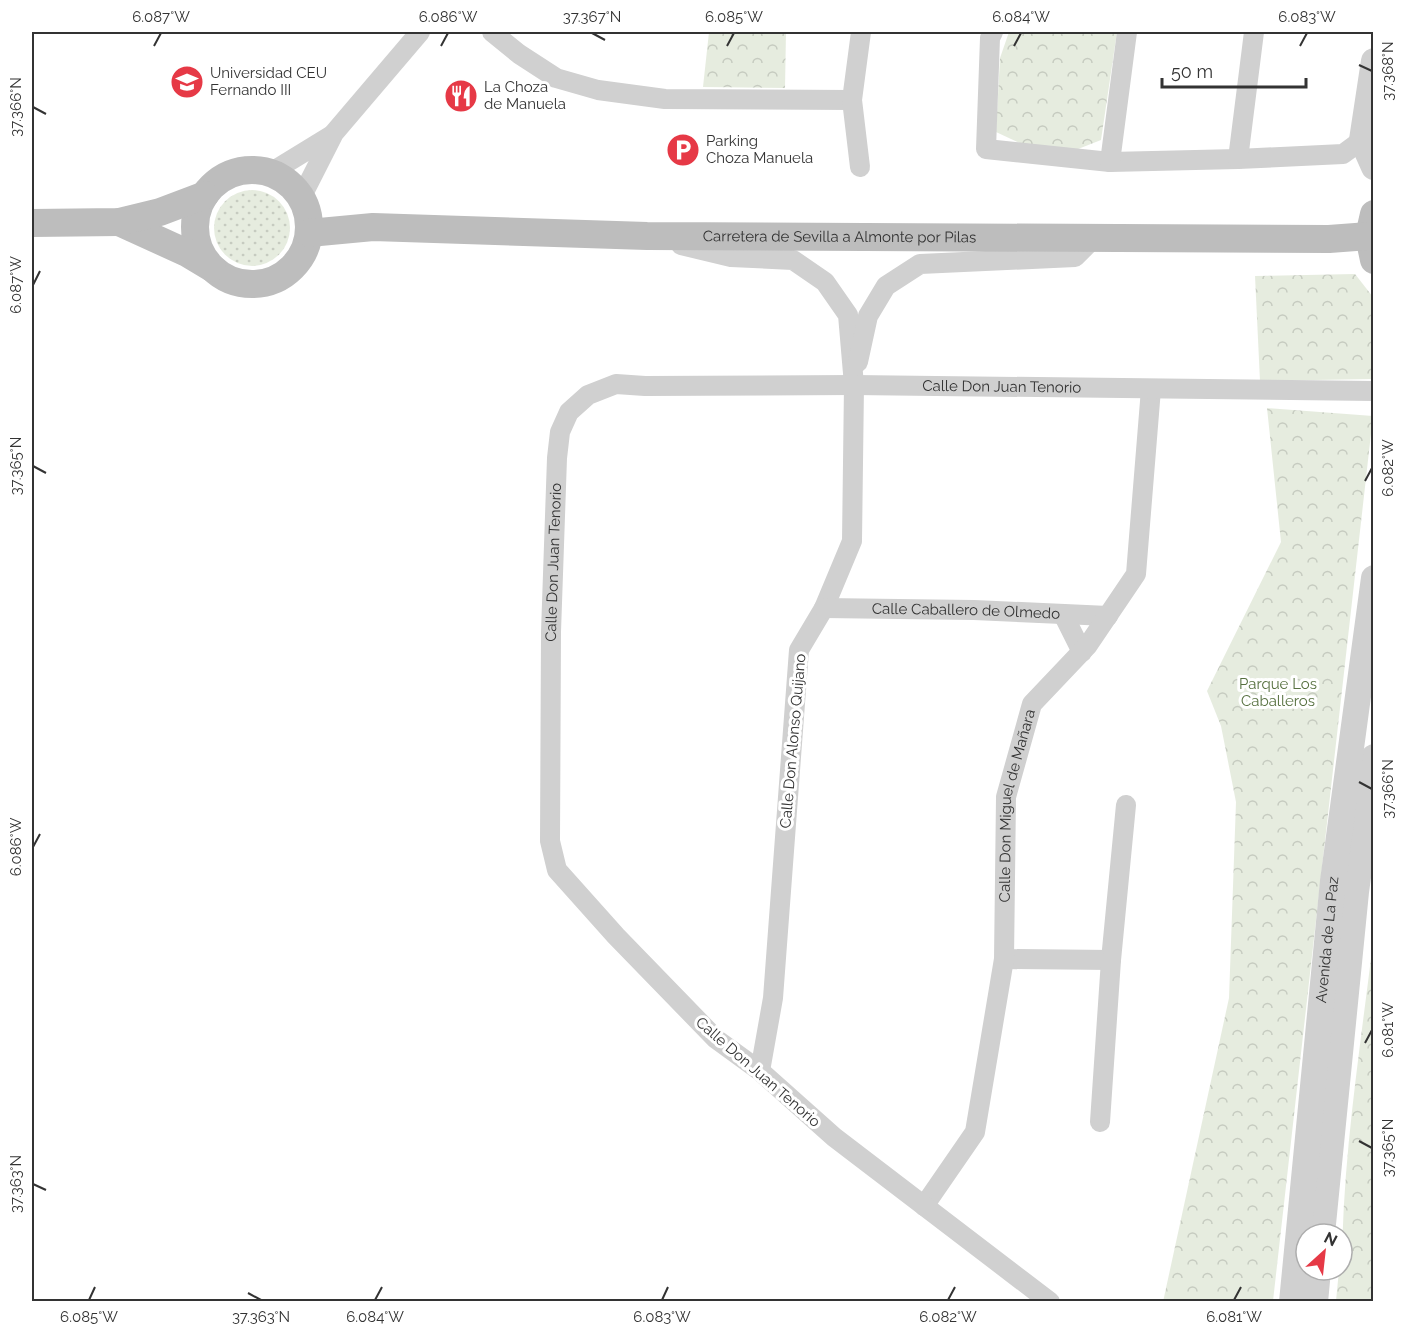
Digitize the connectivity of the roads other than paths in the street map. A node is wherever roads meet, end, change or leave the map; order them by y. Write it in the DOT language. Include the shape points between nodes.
graph roads {
  1 [pos="420,32"];
  2 [pos="492,32"];
  3 [pos="861,32"];
  4 [pos="993,32"];
  5 [pos="1127,32"];
  6 [pos="1254,32"];
  7 [pos="1374,61"];
  8 [pos="852,100"];
  9 [pos="334,133"];
  10 [pos="1362,140"];
  11 [pos="1238,159"];
  12 [pos="1110,162"];
  13 [pos="860,167"];
  14 [pos="1374,167"];
  15 [pos="270,173"];
  16 [pos="205,195"];
  17 [pos="301,198"];
  18 [pos="32,222"];
  19 [pos="118,222"];
  20 [pos="309,233"];
  21 [pos="647,236"];
  22 [pos="1372,237"];
  23 [pos="1093,239"];
  24 [pos="212,268"];
  25 [pos="854,385"];
  26 [pos="1151,389"];
  27 [pos="1374,391"];
  28 [pos="1374,578"];
  29 [pos="824,608"];
  30 [pos="1064,614"];
  31 [pos="1108,616"];
  32 [pos="1082,652"];
  33 [pos="1374,757"];
  34 [pos="1126,805"];
  35 [pos="1004,959"];
  36 [pos="1111,960"];
  37 [pos="760,1071"];
  38 [pos="1100,1122"];
  39 [pos="924,1206"];
  40 [pos="1323,1222"];
  41 [pos="1317,1282"];
  42 [pos="1050,1302"];
  43 [pos="1292,1302"];
  44 [pos="1315,1302"];
  1 -- 9 [label="street"];
  2 -- 8 [label="street" via="556,78 598,90 665,99"];
  3 -- 8 [label="street"];
  4 -- 12 [label="street" via="986,149"];
  5 -- 12 [label="street"];
  6 -- 11 [label="street"];
  7 -- 10 [label="street"];
  8 -- 13 [label="street"];
  9 -- 15 [label="street"];
  9 -- 17 [label="street"];
  10 -- 11 [label="street" via="1343,153"];
  10 -- 14 [label="street"];
  11 -- 12 [label="street"];
  15 -- 16 [label="main road" via="241,171 227,176"];
  15 -- 17 [label="main road" via="288,183"];
  16 -- 19 [label="main road" via="160,213"];
  16 -- 24 [label="main road" via="197,213 195,232 200,252"];
  17 -- 20 [label="main road" via="308,215"];
  18 -- 19 [label="main road"];
  19 -- 24 [label="main road"];
  20 -- 21 [label="main road, Carretera de Sevilla a Almonte por Pilas" via="373,227"];
  20 -- 24 [label="main road" via="297,263 283,276 265,283 246,284 228,279"];
  21 -- 23 [label="main road, Carretera de Sevilla a Almonte por Pilas"];
  21 -- 25 [label="street" via="731,257 793,260 825,282 848,315"];
  22 -- 23 [label="main road, Carretera de Sevilla a Almonte por Pilas"];
  23 -- 25 [label="street" via="1075,257 920,264 886,286 868,316"];
  25 -- 26 [label="street, Calle Don Juan Tenorio"];
  25 -- 29 [label="street, Calle Don Alonso Quijano" via="852,541"];
  25 -- 37 [label="street, Calle Don Juan Tenorio" via="616,384 588,395 569,412 560,432 551,643 550,841 557,870 716,1039"];
  26 -- 27 [label="street, Calle Don Juan Tenorio"];
  26 -- 31 [label="street, Calle Don Miguel de Mañara" via="1136,574"];
  28 -- 43 [label="street, Avenida de La Paz" via="1333,881"];
  29 -- 30 [label="street, Calle Caballero de Olmedo"];
  29 -- 37 [label="street, Calle Don Alonso Quijano" via="799,650 773,998"];
  30 -- 31 [label="street, Calle Caballero de Olmedo"];
  30 -- 32 [label="street"];
  31 -- 32 [label="street, Calle Don Miguel de Mañara"];
  32 -- 35 [label="street, Calle Don Miguel de Mañara" via="1032,704 1006,797"];
  33 -- 40 [label="street, Avenida de La Paz" via="1356,892"];
  34 -- 36 [label="street"];
  35 -- 36 [label="street"];
  35 -- 39 [label="street, Calle Don Miguel de Mañara" via="975,1132"];
  36 -- 38 [label="street"];
  37 -- 39 [label="street, Calle Don Juan Tenorio" via="834,1137"];
  39 -- 42 [label="street, Calle Don Juan Tenorio"];
  41 -- 44 [label="street"];
}
